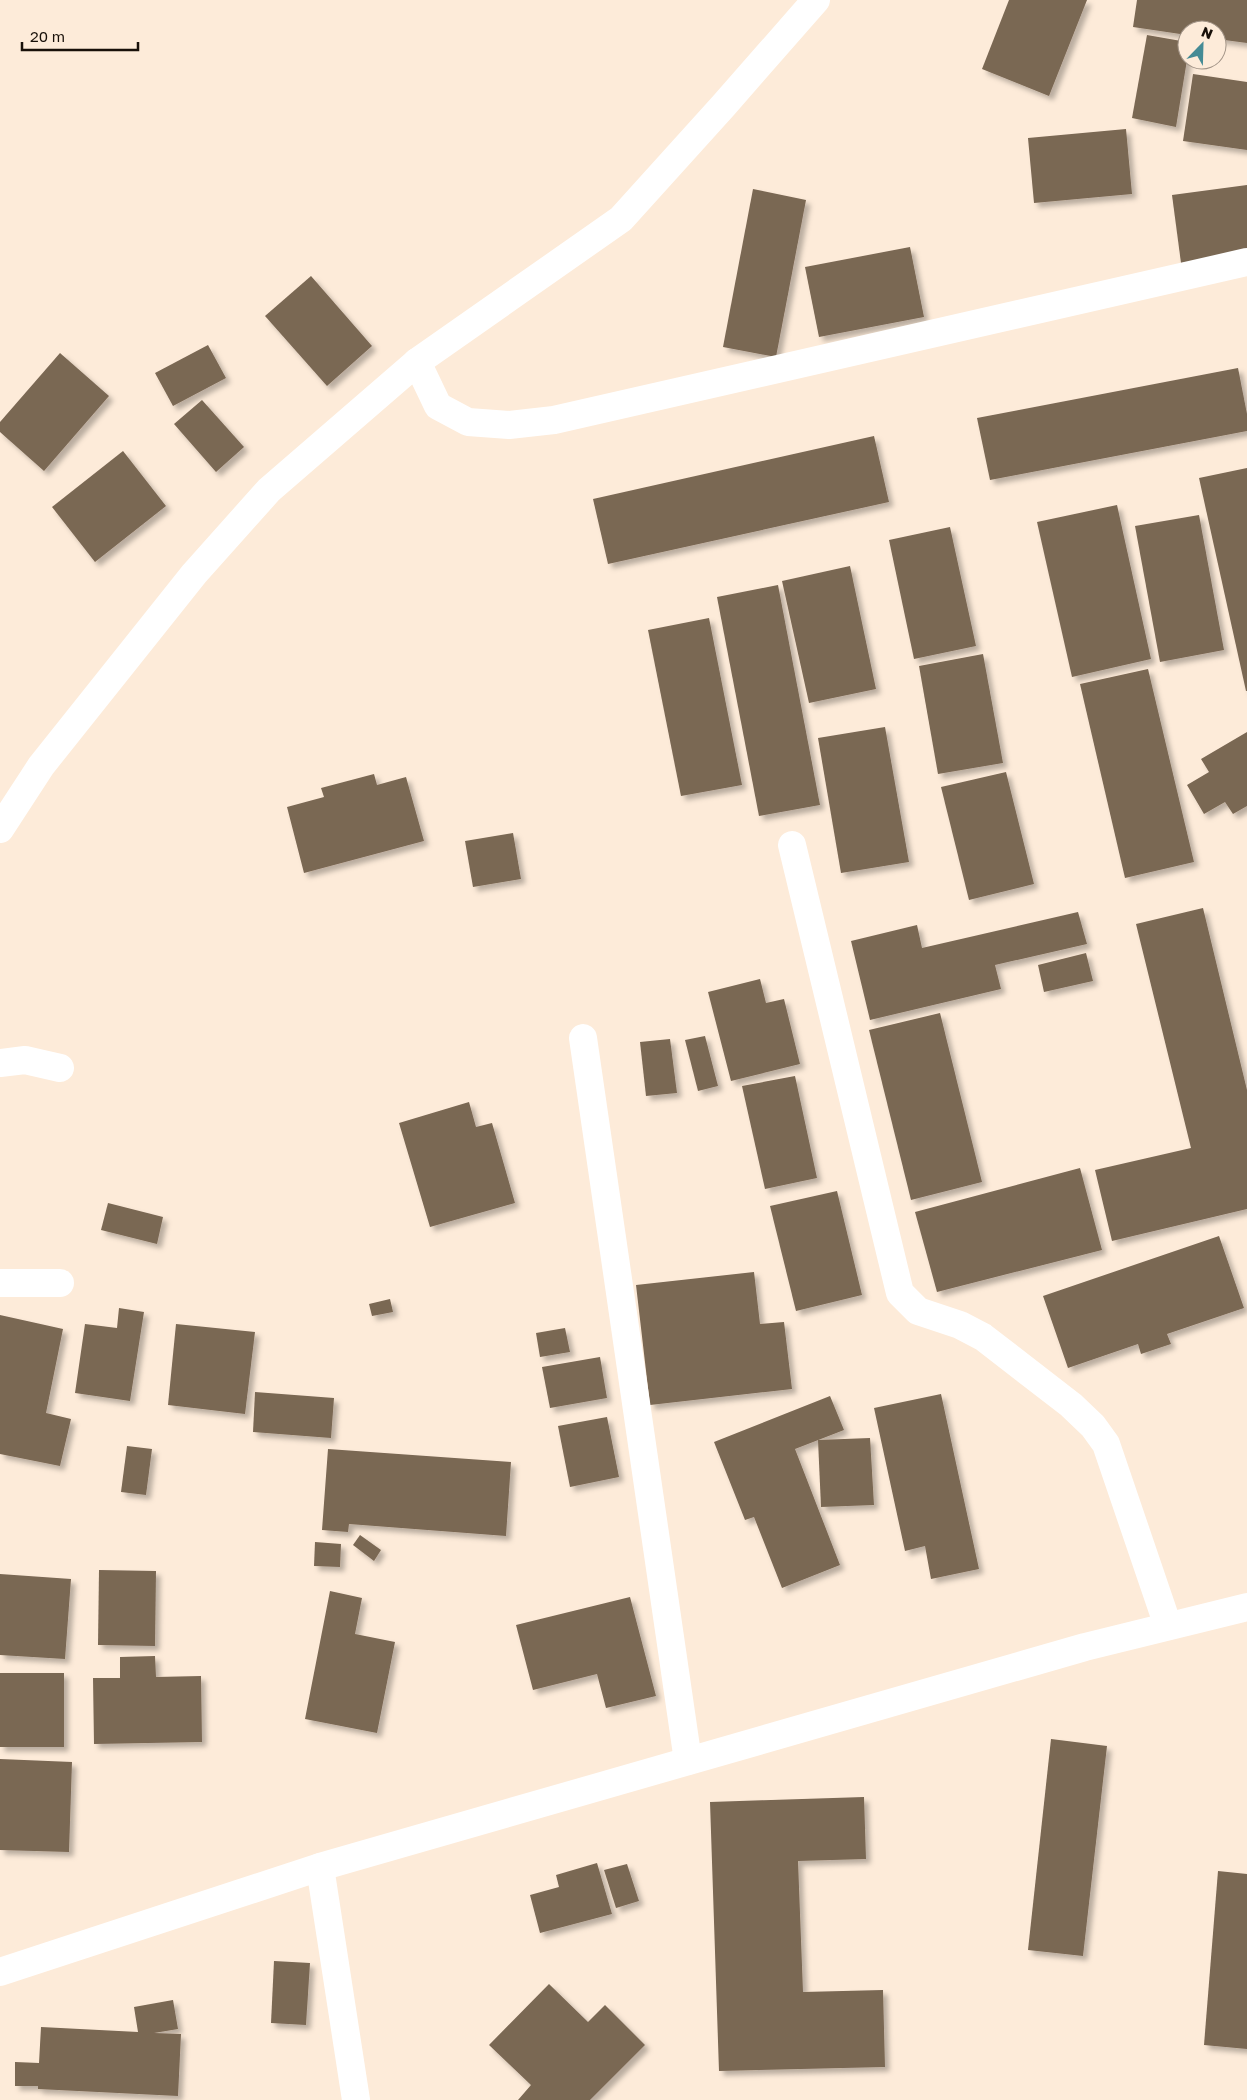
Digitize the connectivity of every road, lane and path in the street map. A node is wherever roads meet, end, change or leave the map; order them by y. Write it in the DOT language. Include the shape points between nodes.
graph roads {
  1 [pos="816,0"];
  2 [pos="1247,262"];
  3 [pos="417,362"];
  4 [pos="0,829"];
  5 [pos="792,845"];
  6 [pos="582,1038"];
  7 [pos="0,1064"];
  8 [pos="60,1068"];
  9 [pos="0,1283"];
  10 [pos="60,1283"];
  11 [pos="1247,1608"];
  12 [pos="1168,1626"];
  13 [pos="688,1761"];
  14 [pos="320,1867"];
  15 [pos="0,1972"];
  16 [pos="356,2100"];
  1 -- 3 [label="street" via="621,219"];
  2 -- 3 [label="street" via="554,420 509,425 468,422 438,406"];
  3 -- 4 [label="street" via="269,490 194,574 47,758"];
  5 -- 12 [label="street" via="900,1293 918,1311 983,1336 1071,1404 1093,1426 1106,1444"];
  6 -- 13 [label="street"];
  7 -- 8 [label="street" via="25,1060"];
  9 -- 10 [label="street"];
  11 -- 12 [label="street"];
  12 -- 13 [label="street"];
  13 -- 14 [label="street"];
  14 -- 15 [label="street"];
  14 -- 16 [label="street"];
}
